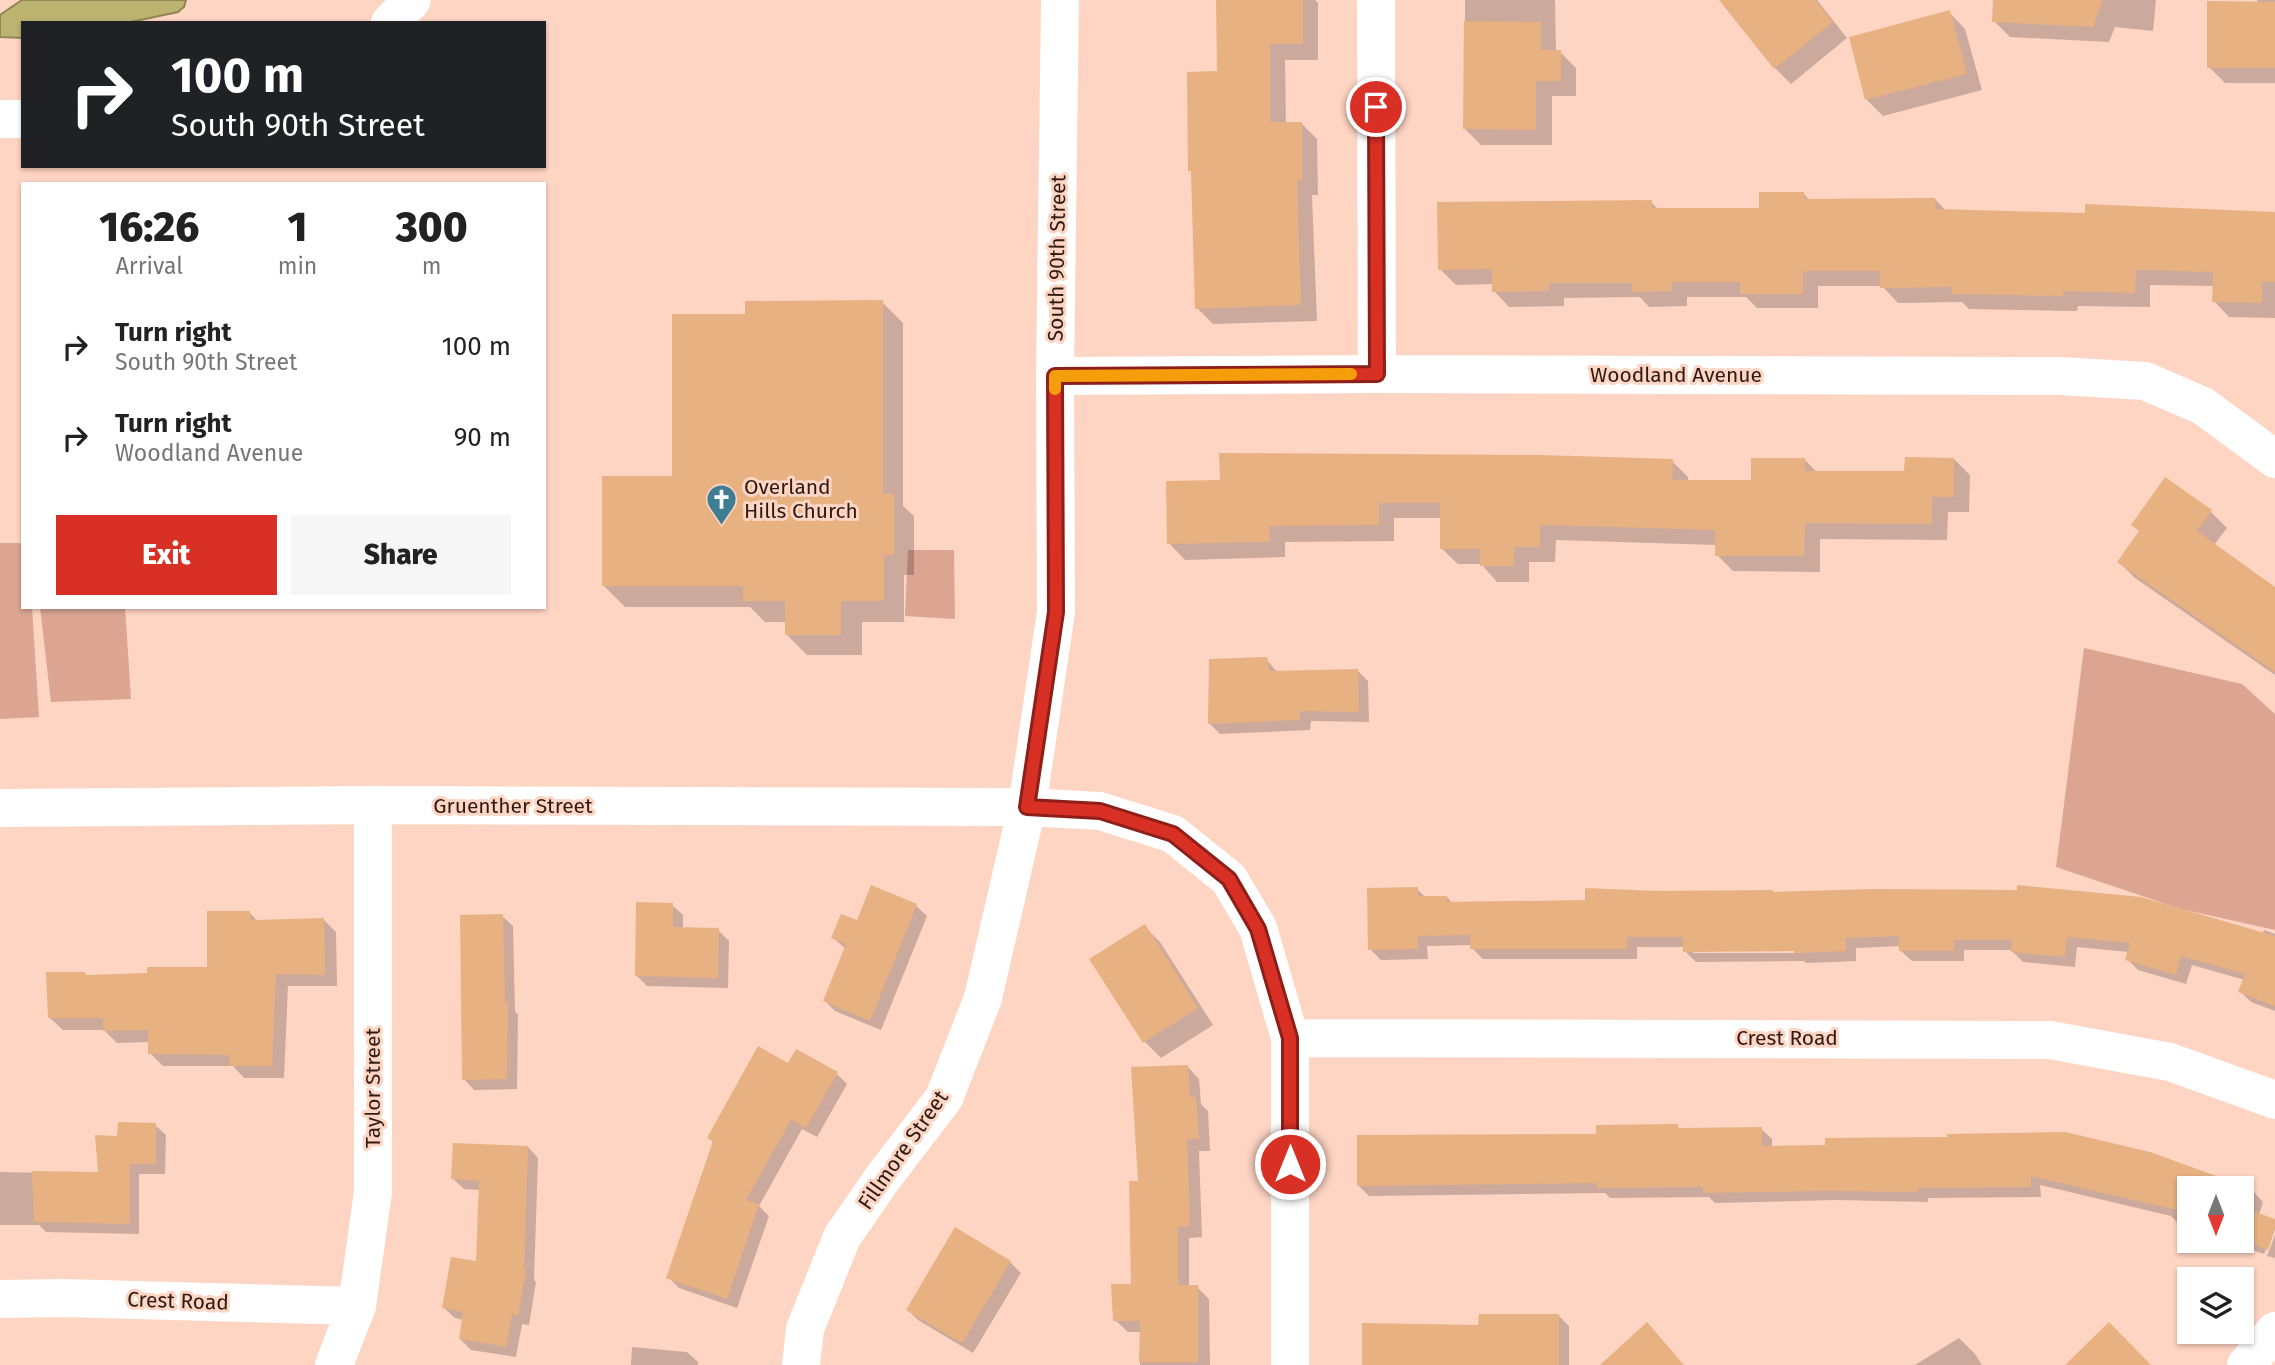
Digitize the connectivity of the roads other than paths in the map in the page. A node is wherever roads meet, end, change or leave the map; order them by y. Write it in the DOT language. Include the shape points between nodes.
graph roads {
  1 [pos="412,0"];
  2 [pos="1060,0"];
  3 [pos="1376,0"];
  4 [pos="392,21"];
  5 [pos="1377,374"];
  6 [pos="1055,376"];
  7 [pos="2275,459"];
  8 [pos="373,805"];
  9 [pos="1027,807"];
  10 [pos="0,808"];
  11 [pos="1290,1038"];
  12 [pos="2275,1100"];
  13 [pos="0,1298"];
  14 [pos="357,1306"];
  15 [pos="2275,1331"];
  16 [pos="334,1365"];
  17 [pos="801,1365"];
  18 [pos="1290,1365"];
  19 [pos="2246,1365"];
  1 -- 4 [label="street"];
  2 -- 6 [label="street, South 90th Street"];
  3 -- 5 [label="street"];
  5 -- 6 [label="street, Woodland Avenue"];
  5 -- 7 [label="street, Woodland Avenue" via="2060,376 2144,381 2203,406"];
  6 -- 9 [label="street, South 90th Street" via="1056,612"];
  8 -- 9 [label="street, Gruenther Street"];
  8 -- 10 [label="street, Gruenther Street"];
  8 -- 14 [label="street, Taylor Street" via="373,1192"];
  9 -- 11 [label="street, Gruenther Street" via="1100,811 1173,834 1229,879 1258,929"];
  9 -- 17 [label="street, Fillmore Street" via="982,998 944,1098 842,1237 804,1329"];
  11 -- 12 [label="street, Crest Road" via="2050,1040 2170,1062"];
  11 -- 18 [label="street, Gruenther Street"];
  13 -- 14 [label="street, Crest Road"];
  14 -- 16 [label="street, Taylor Street"];
  15 -- 19 [label="street"];
}
